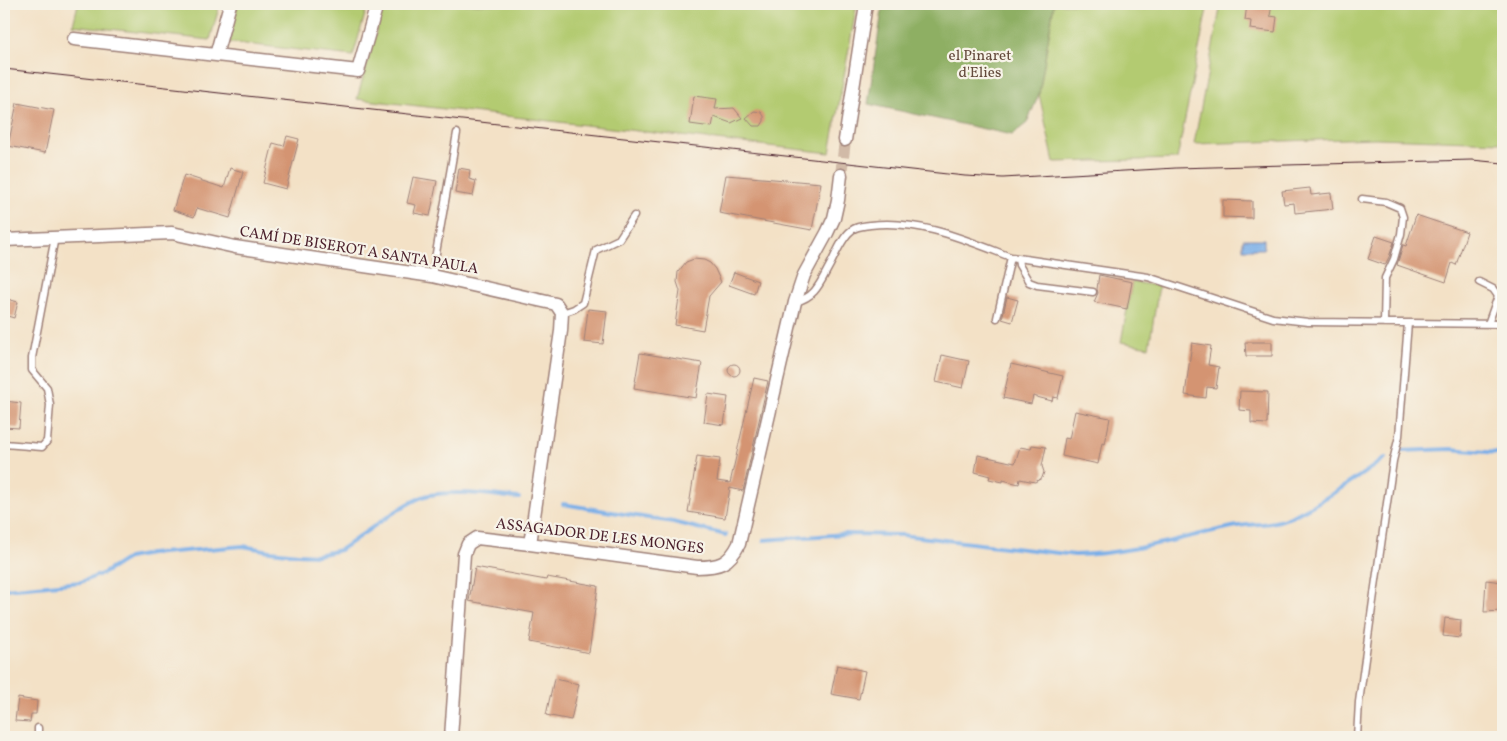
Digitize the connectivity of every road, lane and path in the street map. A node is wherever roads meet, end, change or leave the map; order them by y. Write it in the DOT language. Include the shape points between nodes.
graph roads {
  1 [pos="230,4"];
  2 [pos="377,4"];
  3 [pos="866,4"];
  4 [pos="74,39"];
  5 [pos="216,55"];
  6 [pos="458,133"];
  7 [pos="845,140"];
  8 [pos="841,175"];
  9 [pos="1362,199"];
  10 [pos="634,216"];
  11 [pos="55,237"];
  12 [pos="4,240"];
  13 [pos="1014,257"];
  14 [pos="432,276"];
  15 [pos="1479,282"];
  16 [pos="1093,292"];
  17 [pos="795,302"];
  18 [pos="562,313"];
  19 [pos="997,318"];
  20 [pos="1384,323"];
  21 [pos="1408,324"];
  22 [pos="1488,324"];
  23 [pos="1503,324"];
  24 [pos="4,444"];
  25 [pos="530,544"];
  26 [pos="38,728"];
  27 [pos="38,737"];
  28 [pos="451,737"];
  29 [pos="1358,737"];
  1 -- 5 [label="street"];
  2 -- 5 [label="street" via="358,71"];
  3 -- 7 [label="street"];
  4 -- 5 [label="street"];
  6 -- 14 [label="lane"];
  8 -- 17 [label="street, ASSAGADOR DE LES MONGES" via="834,218 804,275"];
  9 -- 20 [label="lane" via="1386,202 1400,208 1403,217 1401,234 1386,278"];
  10 -- 18 [label="lane" via="619,239 596,250 583,303"];
  11 -- 12 [label="street, CAMÍ DE BISEROT A SANTA PAULA"];
  11 -- 14 [label="street, CAMÍ DE BISEROT A SANTA PAULA" via="172,233 234,247"];
  11 -- 24 [label="lane" via="32,358 32,370 47,388 50,405 46,442 42,447"];
  13 -- 16 [label="lane" via="1029,282"];
  13 -- 17 [label="lane" via="938,231 892,224 856,227 850,231 814,293"];
  13 -- 19 [label="lane"];
  13 -- 20 [label="lane" via="1148,277 1274,318"];
  14 -- 18 [label="street, CAMÍ DE BISEROT A SANTA PAULA" via="556,304"];
  15 -- 22 [label="lane" via="1493,289 1498,296"];
  17 -- 25 [label="street, ASSAGADOR DE LES MONGES" via="739,544 731,557 722,565 697,568"];
  18 -- 25 [label="street"];
  20 -- 21 [label="lane"];
  21 -- 22 [label="lane"];
  21 -- 29 [label="lane" via="1399,436 1359,702"];
  22 -- 23 [label="lane"];
  25 -- 28 [label="street, ASSAGADOR DE LES MONGES" via="477,538 468,544 464,554"];
  26 -- 27 [label="lane"];
}
